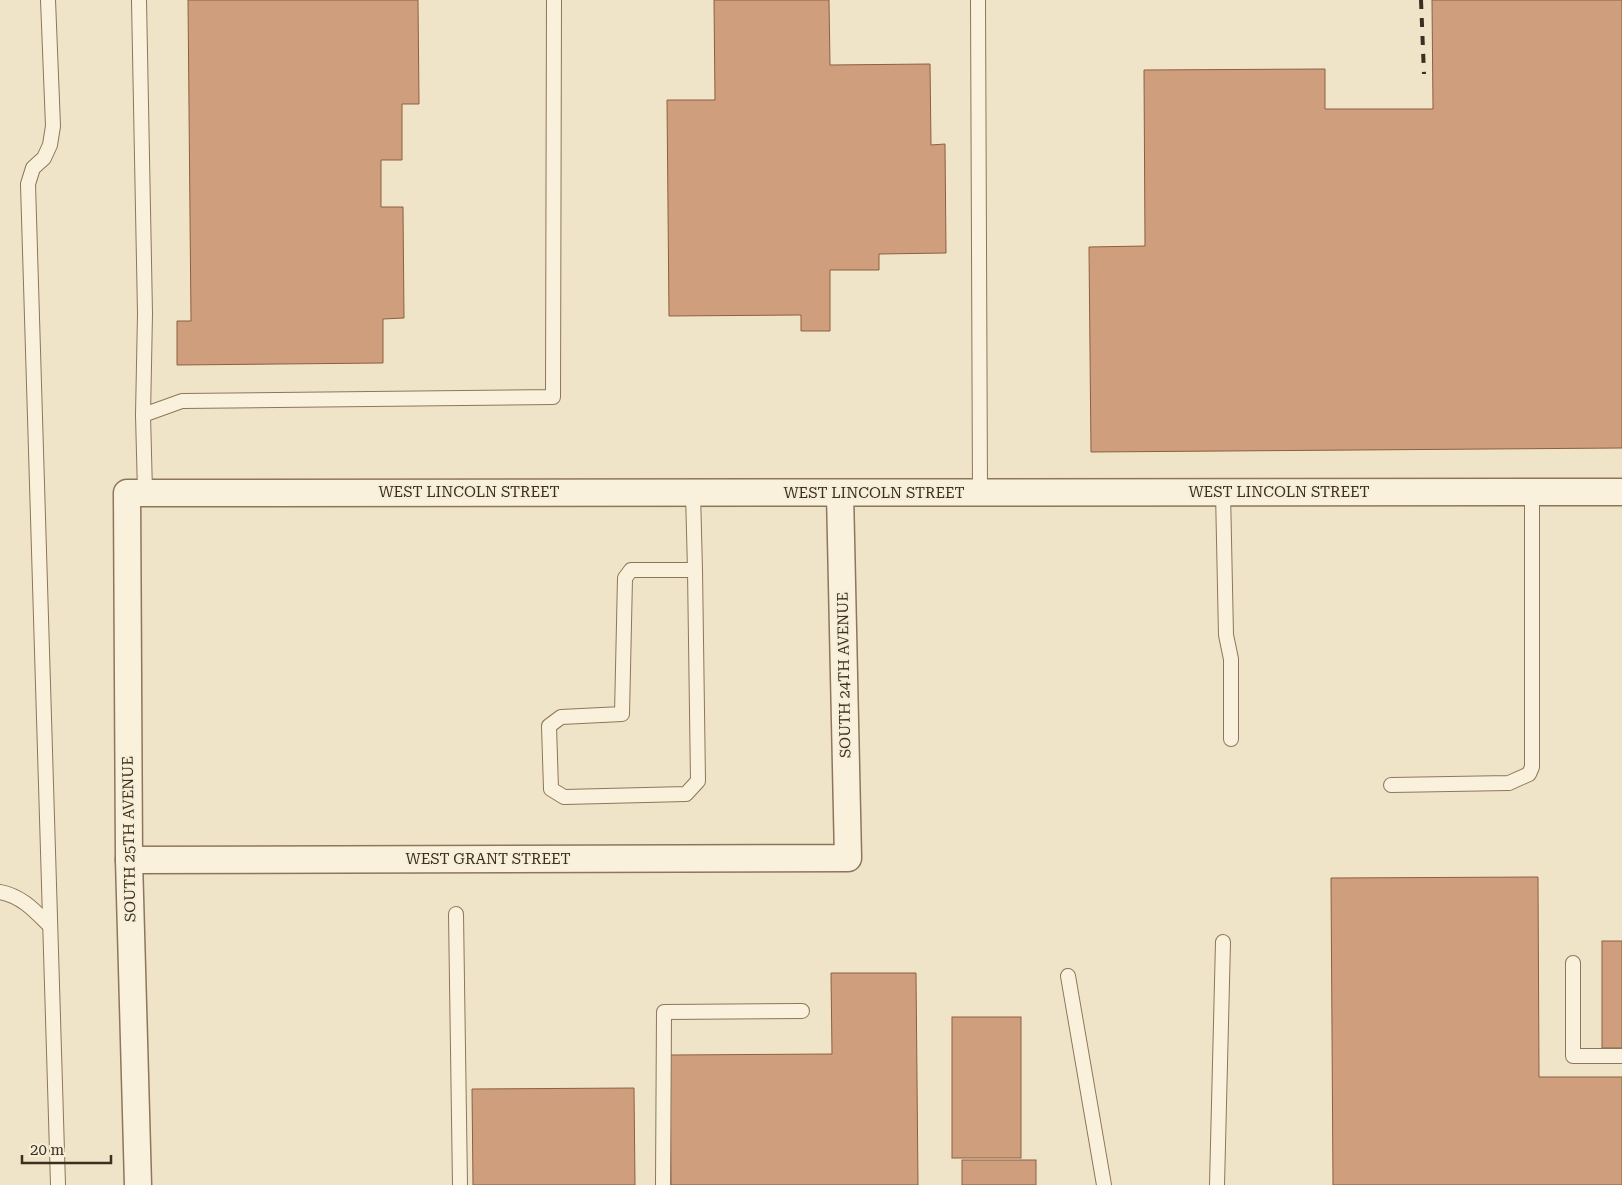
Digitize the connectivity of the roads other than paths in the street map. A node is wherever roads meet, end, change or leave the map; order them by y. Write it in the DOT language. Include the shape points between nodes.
graph roads {
  1 [pos="48,0"];
  2 [pos="139,0"];
  3 [pos="554,0"];
  4 [pos="978,0"];
  5 [pos="144,415"];
  6 [pos="1223,492"];
  7 [pos="1532,492"];
  8 [pos="1622,492"];
  9 [pos="136,493"];
  10 [pos="694,493"];
  11 [pos="840,493"];
  12 [pos="980,493"];
  13 [pos="695,570"];
  14 [pos="1231,739"];
  15 [pos="1391,785"];
  16 [pos="848,858"];
  17 [pos="128,860"];
  18 [pos="0,892"];
  19 [pos="456,914"];
  20 [pos="50,926"];
  21 [pos="1223,942"];
  22 [pos="1573,964"];
  23 [pos="1068,976"];
  24 [pos="802,1012"];
  25 [pos="1622,1056"];
  26 [pos="58,1185"];
  27 [pos="138,1185"];
  28 [pos="460,1185"];
  29 [pos="663,1185"];
  30 [pos="1104,1185"];
  31 [pos="1217,1185"];
  1 -- 20 [label="lane" via="53,126 50,145 34,168 28,184"];
  2 -- 5 [label="lane"];
  3 -- 5 [label="lane" via="553,397 204,400 182,401"];
  4 -- 12 [label="lane"];
  5 -- 9 [label="lane"];
  6 -- 7 [label="street, WEST LINCOLN STREET"];
  6 -- 12 [label="street, WEST LINCOLN STREET"];
  6 -- 14 [label="lane" via="1226,635 1231,659"];
  7 -- 8 [label="street, WEST LINCOLN STREET"];
  7 -- 15 [label="lane" via="1532,767 1529,774 1509,783"];
  9 -- 10 [label="street, WEST LINCOLN STREET"];
  9 -- 17 [label="street, SOUTH 25TH AVENUE"];
  10 -- 11 [label="street, WEST LINCOLN STREET"];
  10 -- 13 [label="lane"];
  11 -- 12 [label="street, WEST LINCOLN STREET"];
  11 -- 16 [label="street, SOUTH 24TH AVENUE"];
  13 -- 13 [label="lane" via="698,781 686,794 564,797 551,789 549,726 561,717 622,714 625,578 631,570"];
  16 -- 17 [label="street, WEST GRANT STREET"];
  17 -- 27 [label="street, SOUTH 25TH AVENUE"];
  18 -- 20 [label="lane" via="28,904"];
  19 -- 28 [label="lane"];
  20 -- 26 [label="lane"];
  21 -- 31 [label="lane"];
  22 -- 25 [label="lane" via="1573,1056"];
  23 -- 30 [label="lane"];
  24 -- 29 [label="lane" via="664,1012"];
}
